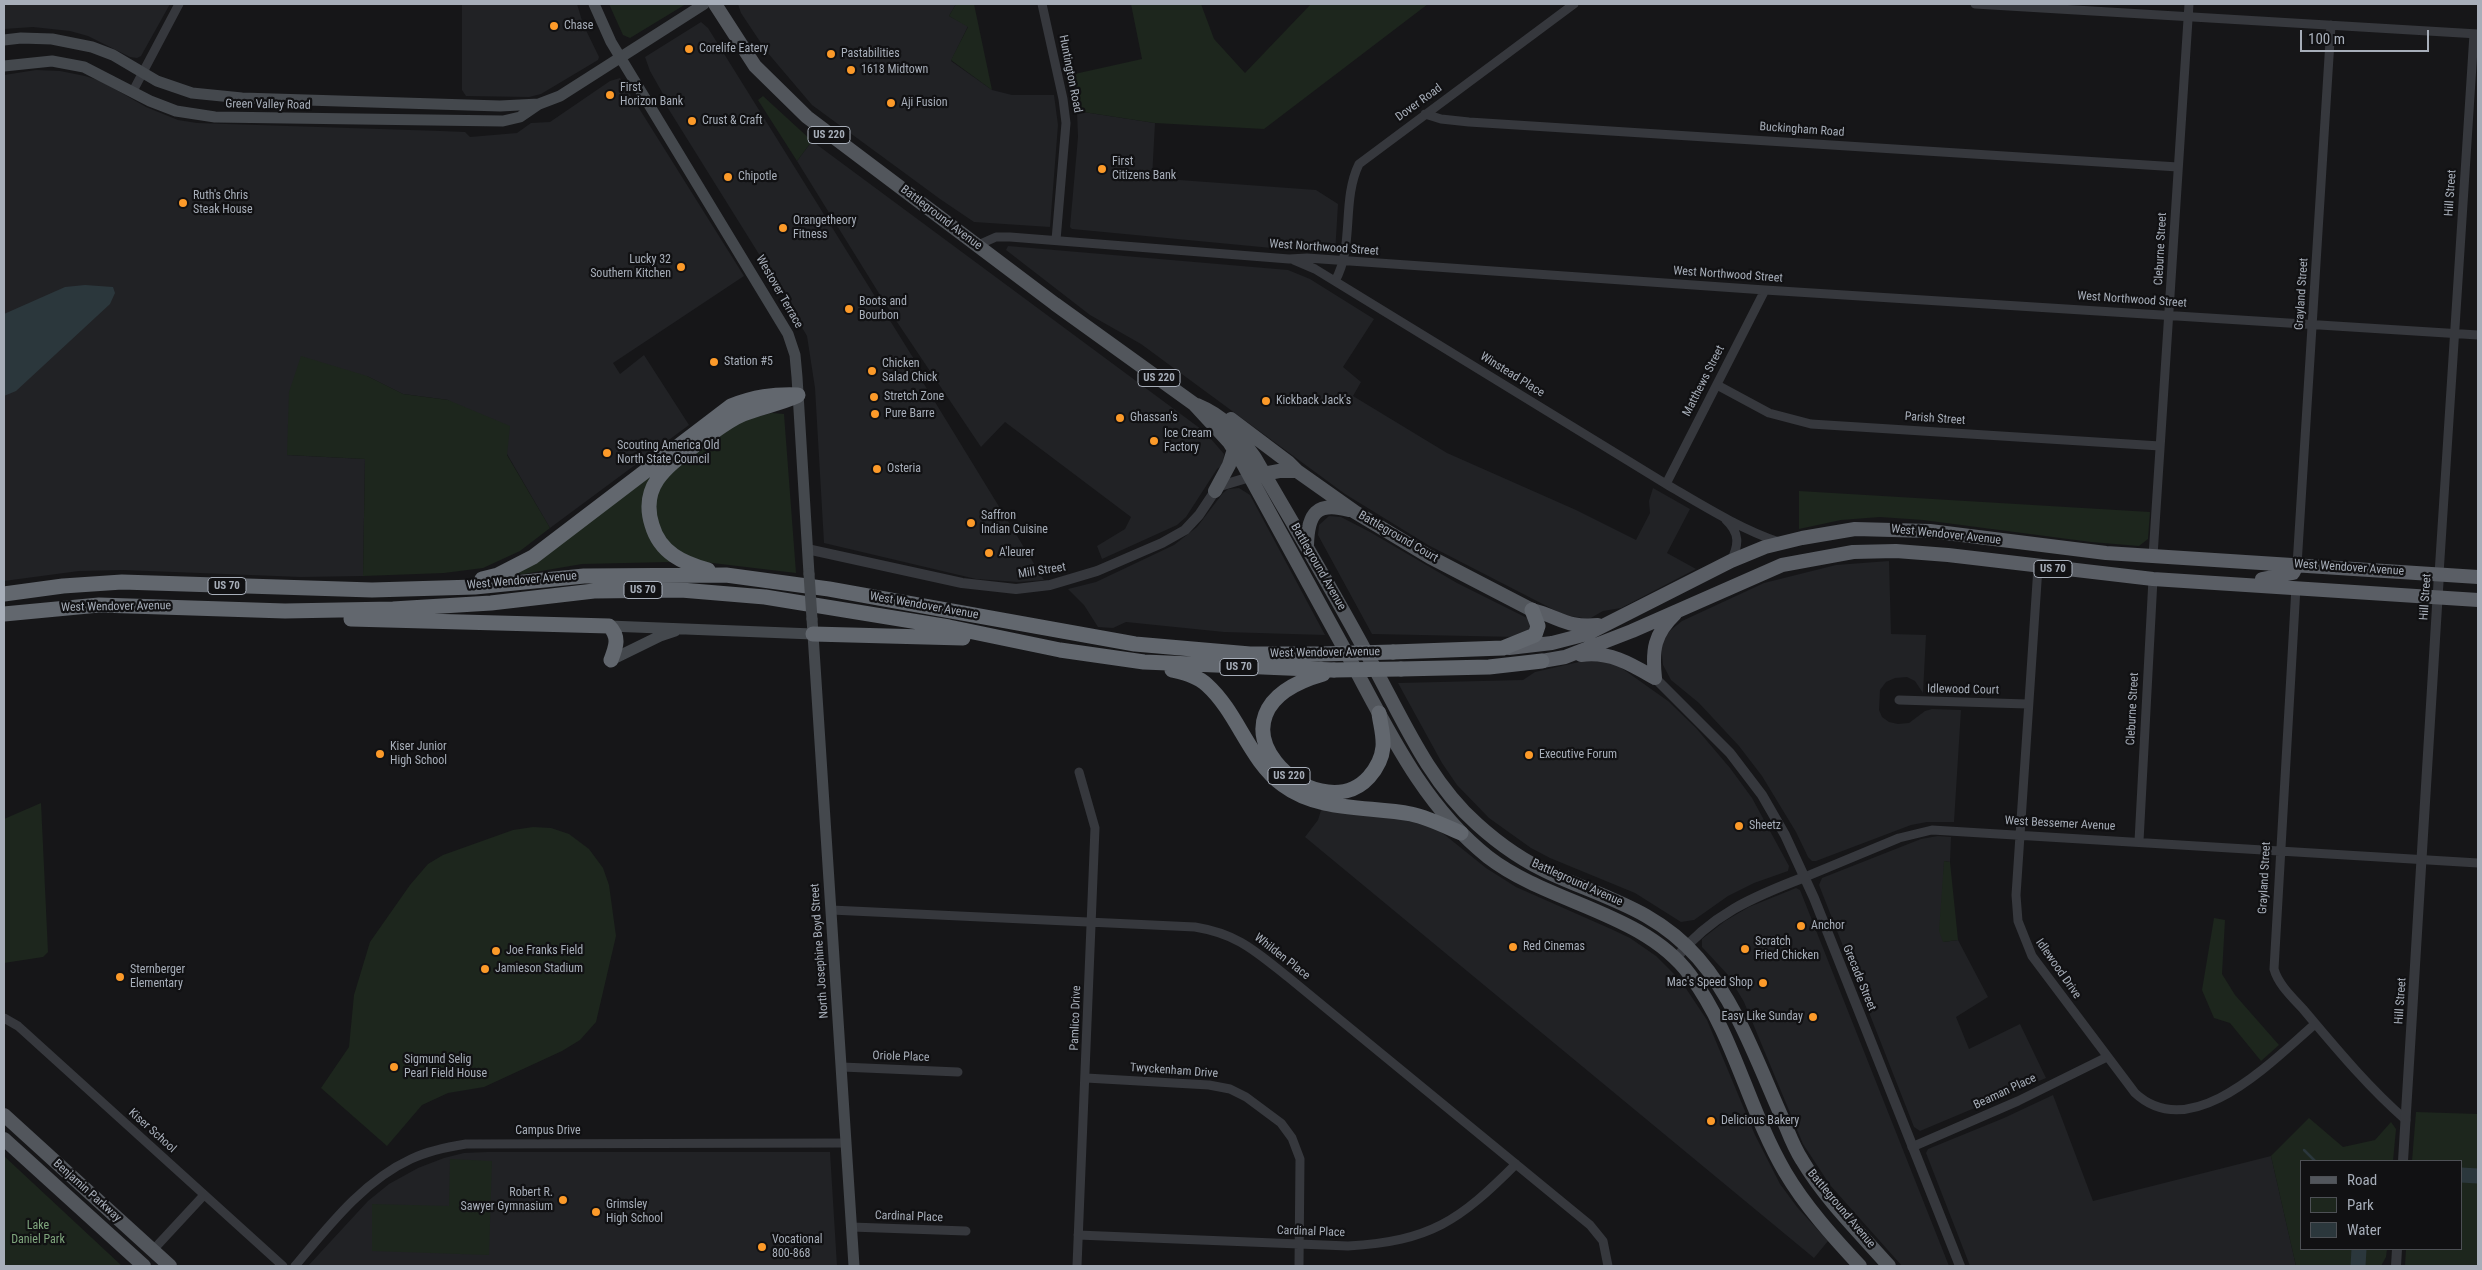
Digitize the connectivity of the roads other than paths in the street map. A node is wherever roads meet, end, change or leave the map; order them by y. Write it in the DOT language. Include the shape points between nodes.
graph roads {
  1 [pos="179,4"];
  2 [pos="594,4"];
  3 [pos="704,4"];
  4 [pos="716,4"];
  5 [pos="1042,4"];
  6 [pos="1574,4"];
  7 [pos="1976,4"];
  8 [pos="2189,4"];
  9 [pos="2188,17"];
  10 [pos="2331,25"];
  11 [pos="2476,34"];
  12 [pos="4,40"];
  13 [pos="621,56"];
  14 [pos="4,66"];
  15 [pos="143,72"];
  16 [pos="133,91"];
  17 [pos="539,104"];
  18 [pos="1425,114"];
  19 [pos="2178,167"];
  20 [pos="1056,240"];
  21 [pos="978,245"];
  22 [pos="1289,259"];
  23 [pos="1343,261"];
  24 [pos="1335,281"];
  25 [pos="1765,290"];
  26 [pos="2170,315"];
  27 [pos="2313,324"];
  28 [pos="2454,334"];
  29 [pos="2478,335"];
  30 [pos="1717,385"];
  31 [pos="798,395"];
  32 [pos="1194,404"];
  33 [pos="1216,413"];
  34 [pos="2160,446"];
  35 [pos="1234,449"];
  36 [pos="1297,471"];
  37 [pos="1265,474"];
  38 [pos="1250,477"];
  39 [pos="1666,484"];
  40 [pos="1215,490"];
  41 [pos="1355,512"];
  42 [pos="1720,515"];
  43 [pos="1780,542"];
  44 [pos="1307,546"];
  45 [pos="807,549"];
  46 [pos="2153,556"];
  47 [pos="1731,562"];
  48 [pos="2296,565"];
  49 [pos="2038,567"];
  50 [pos="2439,574"];
  51 [pos="726,575"];
  52 [pos="2478,577"];
  53 [pos="2153,579"];
  54 [pos="2241,584"];
  55 [pos="450,586"];
  56 [pos="2296,587"];
  57 [pos="4,594"];
  58 [pos="2438,595"];
  59 [pos="2478,600"];
  60 [pos="60,608"];
  61 [pos="1532,610"];
  62 [pos="1679,610"];
  63 [pos="285,611"];
  64 [pos="4,614"];
  65 [pos="4,623"];
  66 [pos="1609,624"];
  67 [pos="609,626"];
  68 [pos="812,626"];
  69 [pos="685,629"];
  70 [pos="997,638"];
  71 [pos="1503,648"];
  72 [pos="1565,657"];
  73 [pos="611,660"];
  74 [pos="1542,661"];
  75 [pos="1144,662"];
  76 [pos="1334,670"];
  77 [pos="1655,678"];
  78 [pos="1899,700"];
  79 [pos="2027,704"];
  80 [pos="1378,713"];
  81 [pos="1079,772"];
  82 [pos="1461,833"];
  83 [pos="2020,834"];
  84 [pos="2138,841"];
  85 [pos="2279,851"];
  86 [pos="2422,859"];
  87 [pos="2478,863"];
  88 [pos="1805,877"];
  89 [pos="831,910"];
  90 [pos="1091,922"];
  91 [pos="1686,946"];
  92 [pos="1674,959"];
  93 [pos="4,1018"];
  94 [pos="2315,1024"];
  95 [pos="2107,1057"];
  96 [pos="842,1067"];
  97 [pos="958,1072"];
  98 [pos="1086,1078"];
  99 [pos="4,1115"];
  100 [pos="2406,1120"];
  101 [pos="4,1139"];
  102 [pos="846,1142"];
  103 [pos="1912,1147"];
  104 [pos="2403,1160"];
  105 [pos="1516,1164"];
  106 [pos="204,1195"];
  107 [pos="851,1228"];
  108 [pos="966,1231"];
  109 [pos="1078,1235"];
  110 [pos="1300,1244"];
  111 [pos="152,1250"];
  112 [pos="2397,1250"];
  113 [pos="144,1266"];
  114 [pos="170,1266"];
  115 [pos="282,1266"];
  116 [pos="295,1266"];
  117 [pos="854,1266"];
  118 [pos="1077,1266"];
  119 [pos="1298,1266"];
  120 [pos="1608,1266"];
  121 [pos="1860,1266"];
  122 [pos="1890,1266"];
  123 [pos="1960,1266"];
  124 [pos="2396,1266"];
  1 -- 15 [label="street"];
  2 -- 13 [label="main road, Westover Terrace"];
  3 -- 13 [label="main road, Green Valley Road"];
  4 -- 21 [label="main road, Battleground Avenue / US 220" via="750,59 777,89 828,134"];
  5 -- 20 [label="street, Huntington Road" via="1066,123"];
  6 -- 18 [label="street, Dover Road"];
  7 -- 9 [label="street"];
  8 -- 9 [label="street, Cleburne Street"];
  9 -- 10 [label="street"];
  9 -- 19 [label="street, Cleburne Street"];
  10 -- 11 [label="street"];
  10 -- 27 [label="street, Grayland Street"];
  11 -- 28 [label="street, Hill Street"];
  12 -- 15 [label="main road, Green Valley Road" via="52,39 92,47"];
  13 -- 17 [label="main road, Green Valley Road" via="560,96"];
  13 -- 31 [label="main road, Westover Terrace" via="788,334 795,355"];
  14 -- 16 [label="main road, Green Valley Road" via="52,61 84,67"];
  15 -- 16 [label="street"];
  15 -- 17 [label="main road, Green Valley Road" via="157,81 192,92 242,98"];
  16 -- 17 [label="main road, Green Valley Road" via="176,111 248,119 503,121 520,117"];
  18 -- 19 [label="street, Buckingham Road" via="1469,122"];
  18 -- 23 [label="street, Dover Road" via="1359,164 1349,191"];
  19 -- 26 [label="street, Cleburne Street"];
  20 -- 21 [label="street, West Northwood Street" via="996,237"];
  20 -- 22 [label="street, West Northwood Street"];
  21 -- 32 [label="main road, Battleground Avenue / US 220"];
  22 -- 23 [label="street, West Northwood Street"];
  22 -- 24 [label="street, Winstead Place" via="1315,268"];
  23 -- 24 [label="street, Dover Road"];
  23 -- 25 [label="street, West Northwood Street"];
  24 -- 39 [label="street, Winstead Place"];
  25 -- 26 [label="street, West Northwood Street"];
  25 -- 30 [label="street, Matthews Street"];
  26 -- 27 [label="street, West Northwood Street"];
  26 -- 34 [label="street, Cleburne Street"];
  27 -- 28 [label="street, West Northwood Street"];
  27 -- 48 [label="street, Grayland Street"];
  28 -- 29 [label="street, West Northwood Street"];
  28 -- 50 [label="street, Hill Street"];
  30 -- 34 [label="street, Parish Street" via="1769,413 1811,424"];
  30 -- 39 [label="street, Matthews Street"];
  31 -- 45 [label="main road, Westover Terrace"];
  31 -- 51 [label="highway" via="732,419 666,468 654,484 649,512 662,545 676,558"];
  31 -- 55 [label="highway" via="775,394 731,406 532,557 498,575"];
  32 -- 33 [label="main road, Battleground Avenue / US 220"];
  32 -- 35 [label="main road, Battleground Avenue / US 220"];
  33 -- 36 [label="main road, US 220" via="1237,422"];
  33 -- 37 [label="main road, Battleground Avenue" via="1241,438"];
  34 -- 46 [label="street, Cleburne Street"];
  35 -- 38 [label="main road, Battleground Avenue / US 220"];
  35 -- 40 [label="main road"];
  36 -- 37 [label="main road"];
  36 -- 41 [label="main road, Battleground Court / US 220"];
  37 -- 38 [label="main road"];
  37 -- 44 [label="main road, Battleground Avenue"];
  38 -- 40 [label="street" via="1229,482"];
  38 -- 80 [label="main road, Battleground Avenue / US 220"];
  39 -- 42 [label="street, Winstead Place"];
  40 -- 45 [label="street, Mill Street" via="1199,515 1180,533 1097,571 1050,585 1016,588 962,583"];
  41 -- 44 [label="main road" via="1332,507 1318,511 1309,521"];
  41 -- 61 [label="main road, Battleground Court / US 220" via="1430,557"];
  42 -- 43 [label="street, Winstead Place" via="1765,538"];
  42 -- 47 [label="street, Winstead Place" via="1732,525 1737,535"];
  43 -- 46 [label="highway, West Wendover Avenue / US 70" via="1856,529 1907,529 2065,549"];
  43 -- 47 [label="highway, West Wendover Avenue / US 70"];
  44 -- 91 [label="main road, Battleground Avenue" via="1427,762 1475,823 1528,861 1636,910 1666,928"];
  45 -- 68 [label="main road, Westover Terrace, bridge"];
  46 -- 48 [label="highway, West Wendover Avenue / US 70"];
  47 -- 66 [label="highway, West Wendover Avenue / US 70"];
  48 -- 50 [label="highway, West Wendover Avenue / US 70"];
  48 -- 54 [label="highway" via="2293,573 2288,575"];
  49 -- 53 [label="highway, West Wendover Avenue / US 70"];
  49 -- 62 [label="highway, West Wendover Avenue / US 70" via="1940,554 1853,552 1782,565"];
  49 -- 79 [label="street, Idlewood Drive"];
  50 -- 52 [label="highway, West Wendover Avenue / US 70"];
  50 -- 58 [label="street, Hill Street"];
  51 -- 55 [label="highway, West Wendover Avenue / US 70" via="584,576 474,587"];
  51 -- 71 [label="highway, West Wendover Avenue / US 70, bridge" via="830,589 1136,644 1250,654"];
  53 -- 54 [label="highway, West Wendover Avenue / US 70"];
  53 -- 84 [label="street, Cleburne Street"];
  54 -- 56 [label="highway, West Wendover Avenue / US 70"];
  55 -- 57 [label="highway, West Wendover Avenue / US 70" via="372,590 122,582"];
  56 -- 58 [label="highway, West Wendover Avenue / US 70"];
  56 -- 85 [label="street, Grayland Street"];
  58 -- 59 [label="highway, West Wendover Avenue / US 70"];
  58 -- 86 [label="street, Hill Street"];
  60 -- 63 [label="highway, West Wendover Avenue / US 70" via="134,605"];
  60 -- 64 [label="highway, West Wendover Avenue / US 70"];
  60 -- 65 [label="highway"];
  61 -- 66 [label="highway, US 220" via="1574,625"];
  61 -- 71 [label="highway" via="1538,626 1535,635"];
  62 -- 72 [label="highway, West Wendover Avenue / US 70"];
  62 -- 77 [label="highway" via="1656,638"];
  63 -- 67 [label="highway" via="332,619"];
  63 -- 70 [label="highway, West Wendover Avenue / US 70" via="440,607 594,591 681,590 765,597"];
  66 -- 71 [label="highway, West Wendover Avenue / US 70" via="1587,634 1552,643"];
  67 -- 69 [label="main road"];
  67 -- 73 [label="highway" via="617,641"];
  68 -- 69 [label="main road"];
  68 -- 70 [label="highway"];
  68 -- 89 [label="main road, North Josephine Boyd Street"];
  69 -- 73 [label="main road" via="660,636"];
  70 -- 75 [label="highway, West Wendover Avenue / US 70"];
  72 -- 74 [label="highway, West Wendover Avenue / US 70"];
  72 -- 77 [label="highway" via="1594,653 1609,655"];
  74 -- 76 [label="highway, West Wendover Avenue / US 70, bridge" via="1489,667"];
  75 -- 76 [label="highway, West Wendover Avenue / US 70"];
  75 -- 82 [label="highway" via="1188,674 1206,684 1258,758 1282,785 1304,798 1413,815"];
  76 -- 80 [label="highway, US 220" via="1300,681 1278,694 1270,704 1265,715 1264,733 1270,755 1278,765 1303,785 1317,790 1344,790 1364,782 1378,765 1383,747"];
  77 -- 88 [label="street, Grecade Street" via="1730,752 1785,835"];
  78 -- 79 [label="street, Idlewood Court"];
  79 -- 83 [label="street, Idlewood Drive"];
  80 -- 82 [label="main road, Battleground Avenue" via="1418,781"];
  81 -- 90 [label="street, Pamlico Drive" via="1095,828"];
  82 -- 92 [label="main road, Battleground Avenue" via="1489,858 1516,875 1634,928"];
  83 -- 84 [label="street, West Bessemer Avenue"];
  83 -- 88 [label="street, West Bessemer Avenue" via="1947,830 1916,833"];
  83 -- 95 [label="street, Idlewood Drive" via="2016,910 2023,938 2040,968"];
  84 -- 85 [label="street, West Bessemer Avenue"];
  85 -- 86 [label="street, West Bessemer Avenue"];
  85 -- 94 [label="street, Grayland Street" via="2274,969 2277,978"];
  86 -- 87 [label="street, West Bessemer Avenue"];
  86 -- 100 [label="street, Hill Street"];
  88 -- 91 [label="street, West Bessemer Avenue" via="1731,909 1713,920"];
  88 -- 103 [label="street, Grecade Street"];
  89 -- 90 [label="street, Whilden Place"];
  89 -- 96 [label="main road, North Josephine Boyd Street"];
  90 -- 98 [label="street, Pamlico Drive"];
  90 -- 105 [label="street, Whilden Place" via="1195,927 1228,934 1245,943"];
  91 -- 92 [label="street, West Bessemer Avenue"];
  91 -- 122 [label="main road, Battleground Avenue" via="1726,999 1800,1159"];
  92 -- 121 [label="main road, Battleground Avenue" via="1689,973 1716,1015 1786,1173 1833,1238"];
  93 -- 106 [label="street, Kiser School" via="18,1026"];
  94 -- 95 [label="street, Idlewood Drive" via="2233,1092 2180,1110 2160,1109 2143,1100"];
  94 -- 100 [label="street, Grayland Street" via="2385,1102"];
  95 -- 103 [label="street, Beaman Place" via="2018,1101"];
  96 -- 97 [label="street, Oriole Place"];
  96 -- 102 [label="main road, North Josephine Boyd Street"];
  98 -- 109 [label="street, Pamlico Drive"];
  98 -- 110 [label="street, Twyckenham Drive" via="1209,1084 1230,1089 1265,1110 1292,1138 1300,1159"];
  99 -- 111 [label="main road, Benjamin Parkway"];
  100 -- 104 [label="street, Hill Street"];
  101 -- 113 [label="main road, Benjamin Parkway"];
  102 -- 107 [label="main road, North Josephine Boyd Street"];
  102 -- 116 [label="street, Campus Drive" via="466,1144 437,1149 406,1162 364,1192 339,1215"];
  103 -- 123 [label="street, Grecade Street"];
  105 -- 110 [label="street, Cardinal Place" via="1460,1215 1424,1233 1385,1244"];
  105 -- 120 [label="street, Whilden Place" via="1590,1225 1603,1241"];
  106 -- 111 [label="street"];
  106 -- 115 [label="street, Kiser School"];
  107 -- 108 [label="street, Cardinal Place"];
  107 -- 117 [label="main road, North Josephine Boyd Street"];
  109 -- 110 [label="street, Cardinal Place"];
  109 -- 118 [label="street, Pamlico Drive"];
  110 -- 119 [label="street, Twyckenham Drive"];
  111 -- 114 [label="main road, Benjamin Parkway"];
  112 -- 124 [label="street"];
}
